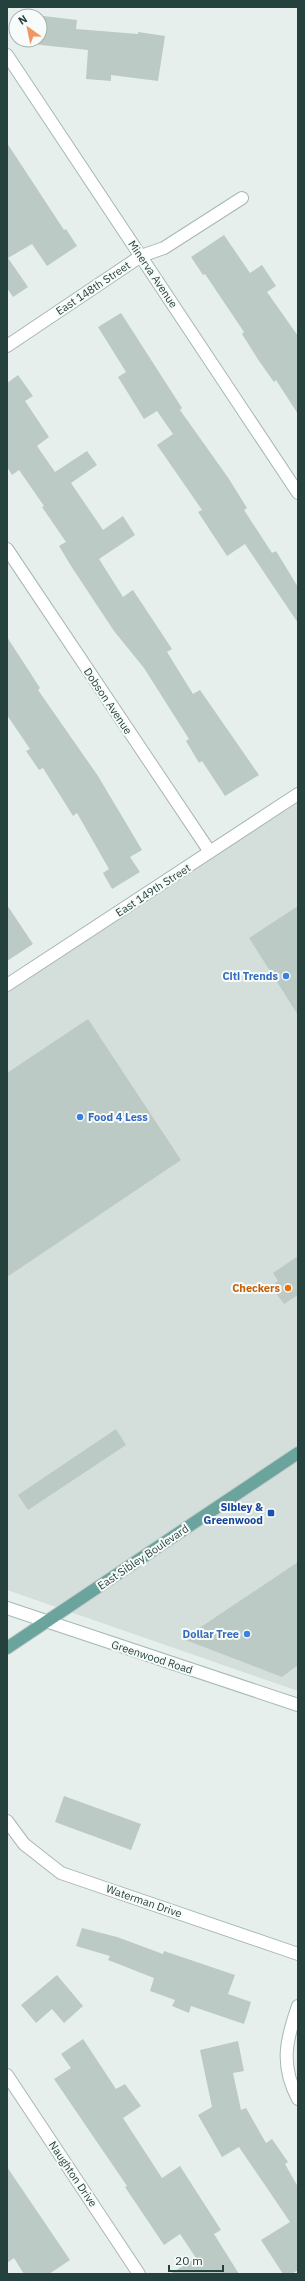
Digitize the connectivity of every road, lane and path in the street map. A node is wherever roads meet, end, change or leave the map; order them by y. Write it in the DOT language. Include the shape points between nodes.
graph roads {
  1 [pos="7,55"];
  2 [pos="242,198"];
  3 [pos="141,256"];
  4 [pos="7,346"];
  5 [pos="298,493"];
  6 [pos="7,549"];
  7 [pos="298,794"];
  8 [pos="210,852"];
  9 [pos="7,985"];
  10 [pos="298,1453"];
  11 [pos="7,1608"];
  12 [pos="46,1622"];
  13 [pos="7,1648"];
  14 [pos="298,1705"];
  15 [pos="7,1821"];
  16 [pos="298,1954"];
  17 [pos="298,2006"];
  18 [pos="7,2075"];
  19 [pos="298,2099"];
  20 [pos="139,2274"];
  1 -- 3 [label="street, Minerva Avenue"];
  2 -- 3 [label="street, East 148th Street" via="164,248"];
  3 -- 4 [label="street, East 148th Street"];
  3 -- 5 [label="street, Minerva Avenue"];
  6 -- 8 [label="street, Dobson Avenue"];
  7 -- 8 [label="street, East 149th Street"];
  8 -- 9 [label="street, East 149th Street"];
  10 -- 12 [label="main road, East Sibley Boulevard"];
  11 -- 12 [label="street, Greenwood Road"];
  12 -- 13 [label="main road, East Sibley Boulevard"];
  12 -- 14 [label="street, Greenwood Road"];
  15 -- 16 [label="street, Waterman Drive" via="24,1844 61,1873"];
  17 -- 19 [label="street" via="287,2038 286,2063 291,2086"];
  18 -- 20 [label="street, Naughton Drive"];
}
